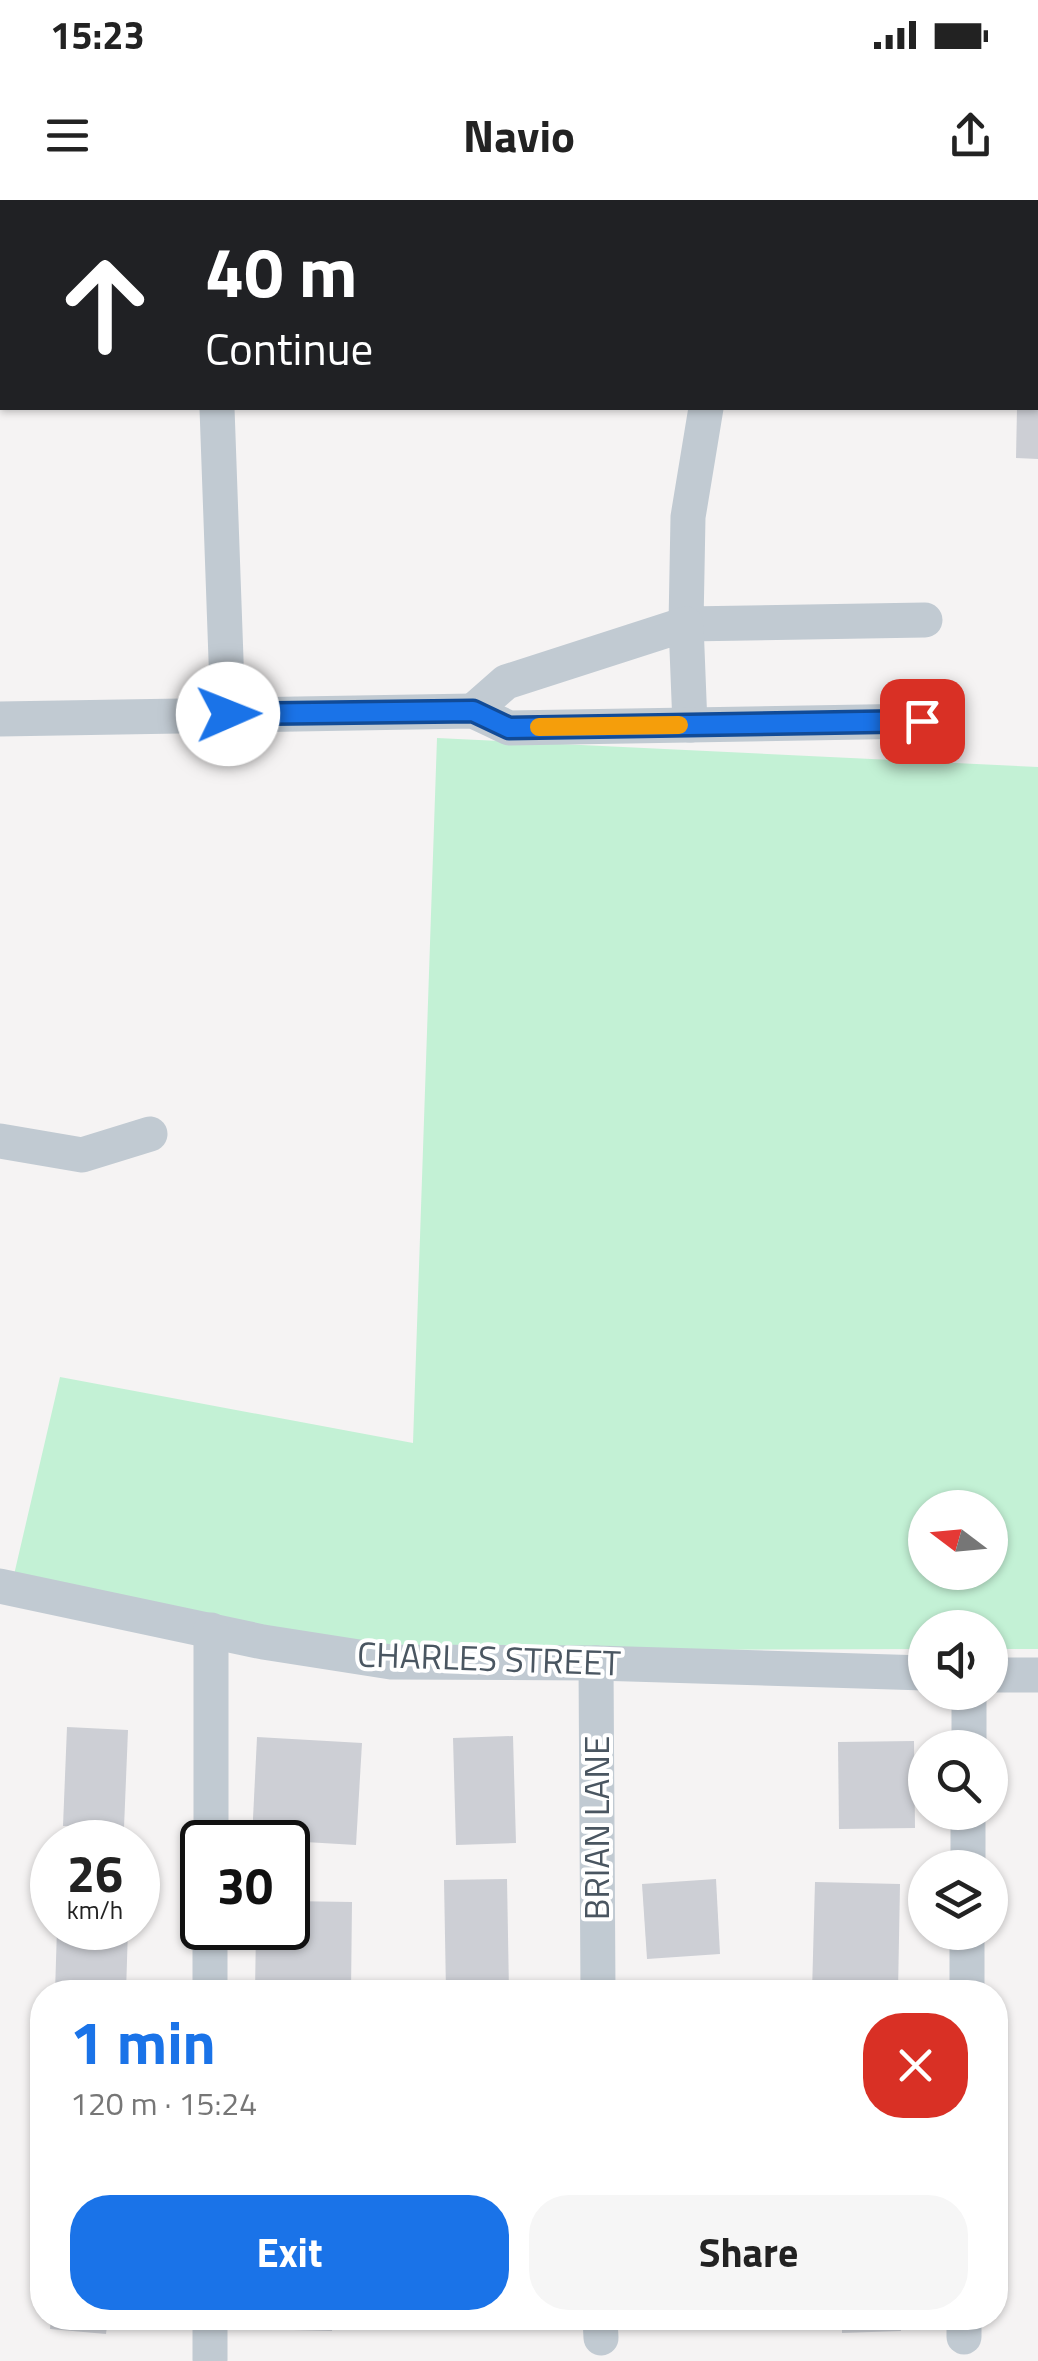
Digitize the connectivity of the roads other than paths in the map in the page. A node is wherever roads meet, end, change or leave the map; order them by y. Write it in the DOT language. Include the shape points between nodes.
graph roads {
  1 [pos="217,410"];
  2 [pos="706,410"];
  3 [pos="925,620"];
  4 [pos="686,624"];
  5 [pos="473,711"];
  6 [pos="228,714"];
  7 [pos="0,719"];
  8 [pos="922,721"];
  9 [pos="690,725"];
  10 [pos="150,1134"];
  11 [pos="0,1141"];
  12 [pos="0,1586"];
  13 [pos="211,1630"];
  14 [pos="596,1663"];
  15 [pos="908,1673"];
  16 [pos="1008,1675"];
  17 [pos="1038,1675"];
  18 [pos="211,1820"];
  19 [pos="210,1950"];
  20 [pos="967,1950"];
  21 [pos="210,1980"];
  22 [pos="598,1980"];
  23 [pos="967,1980"];
  24 [pos="210,2330"];
  25 [pos="210,2360"];
  1 -- 6 [label="street"];
  2 -- 4 [label="street" via="688,517"];
  3 -- 4 [label="street"];
  4 -- 5 [label="street" via="506,682"];
  4 -- 9 [label="street"];
  5 -- 6 [label="street"];
  5 -- 9 [label="street" via="509,728"];
  6 -- 7 [label="street"];
  8 -- 9 [label="street"];
  10 -- 11 [label="street" via="82,1154"];
  12 -- 13 [label="street, CHARLES STREET"];
  13 -- 14 [label="street, CHARLES STREET" via="391,1662"];
  13 -- 18 [label="street"];
  14 -- 15 [label="street, CHARLES STREET"];
  14 -- 22 [label="street, BRIAN LANE"];
  16 -- 17 [label="street"];
  19 -- 21 [label="street"];
  20 -- 23 [label="street"];
  24 -- 25 [label="street"];
}
